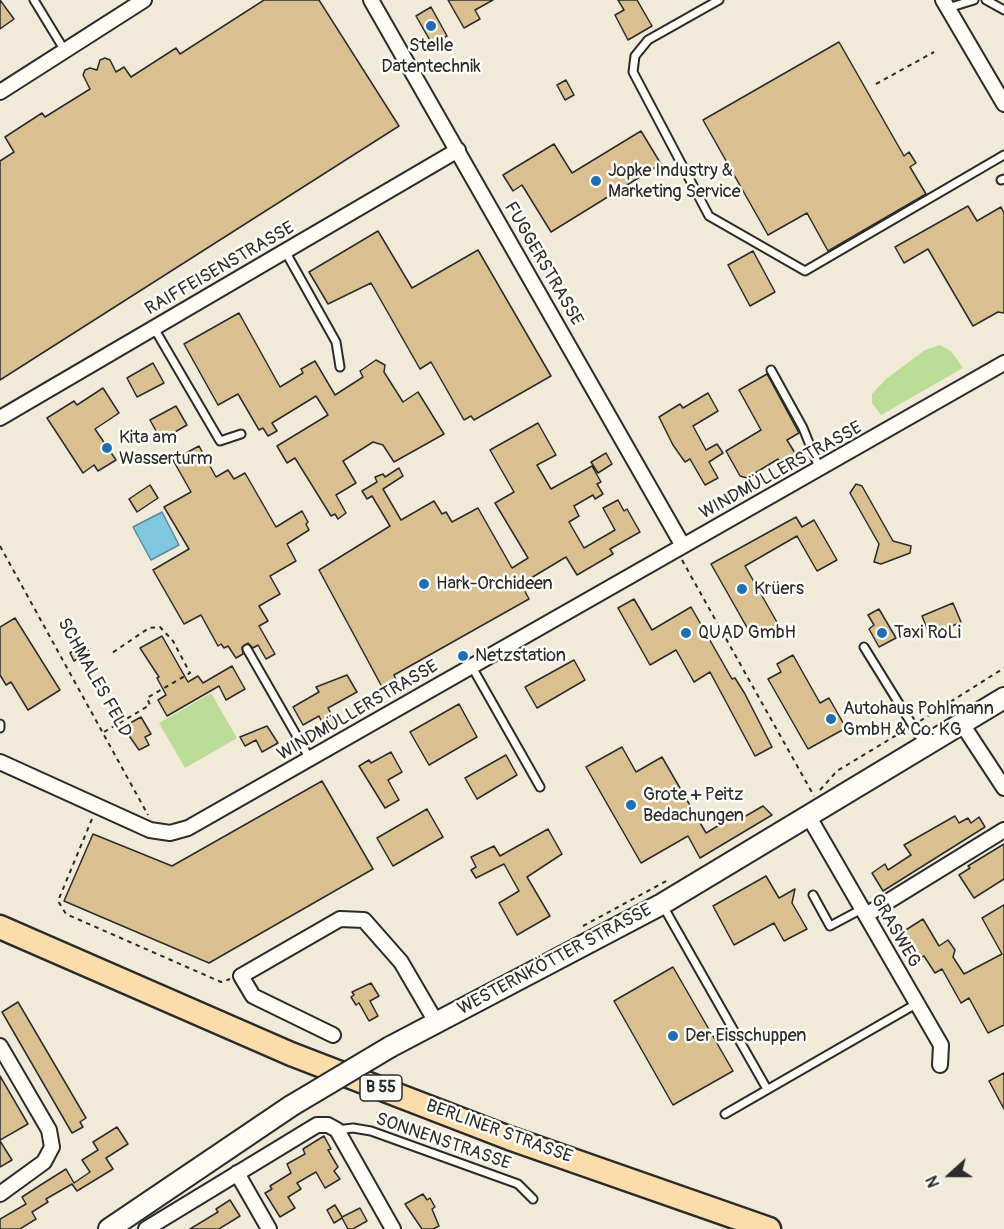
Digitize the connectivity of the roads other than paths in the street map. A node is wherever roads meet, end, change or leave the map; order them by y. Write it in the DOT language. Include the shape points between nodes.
graph roads {
  1 [pos="34,0"];
  2 [pos="144,0"];
  3 [pos="371,0"];
  4 [pos="719,0"];
  5 [pos="974,0"];
  6 [pos="986,0"];
  7 [pos="946,4"];
  8 [pos="1004,10"];
  9 [pos="65,51"];
  10 [pos="0,92"];
  11 [pos="1004,104"];
  12 [pos="458,150"];
  13 [pos="1004,155"];
  14 [pos="285,251"];
  15 [pos="154,328"];
  16 [pos="1004,363"];
  17 [pos="340,367"];
  18 [pos="771,370"];
  19 [pos="0,418"];
  20 [pos="241,434"];
  21 [pos="820,470"];
  22 [pos="680,548"];
  23 [pos="864,647"];
  24 [pos="247,649"];
  25 [pos="472,667"];
  26 [pos="1004,698"];
  27 [pos="962,724"];
  28 [pos="926,746"];
  29 [pos="310,759"];
  30 [pos="0,762"];
  31 [pos="540,787"];
  32 [pos="1004,788"];
  33 [pos="813,809"];
  34 [pos="1004,830"];
  35 [pos="813,895"];
  36 [pos="662,904"];
  37 [pos="864,912"];
  38 [pos="0,927"];
  39 [pos="916,1004"];
  40 [pos="436,1022"];
  41 [pos="333,1035"];
  42 [pos="0,1046"];
  43 [pos="940,1065"];
  44 [pos="767,1089"];
  45 [pos="725,1113"];
  46 [pos="337,1130"];
  47 [pos="237,1173"];
  48 [pos="0,1194"];
  49 [pos="533,1199"];
  50 [pos="109,1229"];
  51 [pos="146,1229"];
  52 [pos="269,1229"];
  53 [pos="393,1229"];
  54 [pos="769,1229"];
  1 -- 9 [label="lane"];
  2 -- 9 [label="street"];
  3 -- 12 [label="street, FUGGERSTRASSE"];
  4 -- 13 [label="lane" via="648,40 635,56 633,72 709,216 805,271"];
  5 -- 7 [label="lane"];
  6 -- 8 [label="lane"];
  7 -- 11 [label="street"];
  9 -- 10 [label="street"];
  12 -- 14 [label="street, RAIFFEISENSTRASSE"];
  12 -- 22 [label="street, FUGGERSTRASSE"];
  14 -- 15 [label="street, RAIFFEISENSTRASSE"];
  14 -- 17 [label="lane" via="336,342"];
  15 -- 19 [label="street, RAIFFEISENSTRASSE"];
  15 -- 20 [label="lane" via="220,441"];
  16 -- 21 [label="street, WINDMÜLLERSTRASSE"];
  18 -- 21 [label="lane" via="803,428"];
  21 -- 22 [label="street, WINDMÜLLERSTRASSE"];
  22 -- 25 [label="street, WINDMÜLLERSTRASSE"];
  23 -- 28 [label="lane"];
  24 -- 29 [label="lane"];
  25 -- 29 [label="street, WINDMÜLLERSTRASSE"];
  25 -- 31 [label="lane"];
  26 -- 27 [label="street, WESTERNKÖTTER STRASSE"];
  27 -- 28 [label="street, WESTERNKÖTTER STRASSE"];
  27 -- 32 [label="street"];
  28 -- 33 [label="street, WESTERNKÖTTER STRASSE"];
  29 -- 30 [label="street, WINDMÜLLERSTRASSE" via="188,828 170,833 150,830"];
  33 -- 36 [label="street, WESTERNKÖTTER STRASSE"];
  33 -- 37 [label="street, GRASWEG"];
  34 -- 37 [label="street"];
  35 -- 37 [label="lane" via="830,926"];
  36 -- 40 [label="street, WESTERNKÖTTER STRASSE"];
  36 -- 44 [label="lane"];
  37 -- 39 [label="street, GRASWEG"];
  38 -- 54 [label="main road, BERLINER STRASSE / B 55" via="291,1054"];
  39 -- 43 [label="street, GRASWEG" via="940,1045"];
  39 -- 44 [label="lane"];
  40 -- 41 [label="street" via="400,962 364,920 340,919 241,976 253,996"];
  40 -- 50 [label="street, WESTERNKÖTTER STRASSE, bridge" via="291,1106"];
  42 -- 48 [label="street" via="49,1130 52,1147 44,1162"];
  44 -- 45 [label="lane"];
  46 -- 47 [label="street" via="317,1125"];
  46 -- 49 [label="lane, SONNENSTRASSE" via="371,1131 518,1184"];
  46 -- 53 [label="street"];
  47 -- 51 [label="street"];
  47 -- 52 [label="street"];
}
